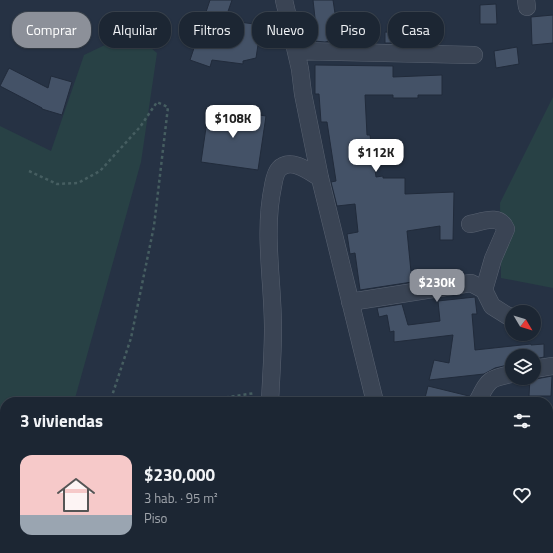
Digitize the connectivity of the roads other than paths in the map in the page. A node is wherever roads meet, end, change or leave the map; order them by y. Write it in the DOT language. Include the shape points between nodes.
graph roads {
  1 [pos="284,0"];
  2 [pos="296,52"];
  3 [pos="474,55"];
  4 [pos="320,178"];
  5 [pos="470,224"];
  6 [pos="484,290"];
  7 [pos="350,302"];
  8 [pos="505,314"];
  9 [pos="553,366"];
  10 [pos="541,368"];
  11 [pos="505,375"];
  12 [pos="271,396"];
  13 [pos="374,397"];
  14 [pos="480,397"];
  1 -- 2 [label="street"];
  2 -- 3 [label="street"];
  2 -- 4 [label="street"];
  4 -- 7 [label="street"];
  4 -- 12 [label="street" via="295,165 284,165 274,178 268,223 273,329"];
  5 -- 6 [label="street" via="493,219 501,222 506,229 493,259"];
  6 -- 7 [label="street" via="471,283"];
  6 -- 8 [label="street" via="492,306"];
  7 -- 13 [label="street"];
  9 -- 10 [label="street"];
  11 -- 14 [label="street" via="487,383"];
}
